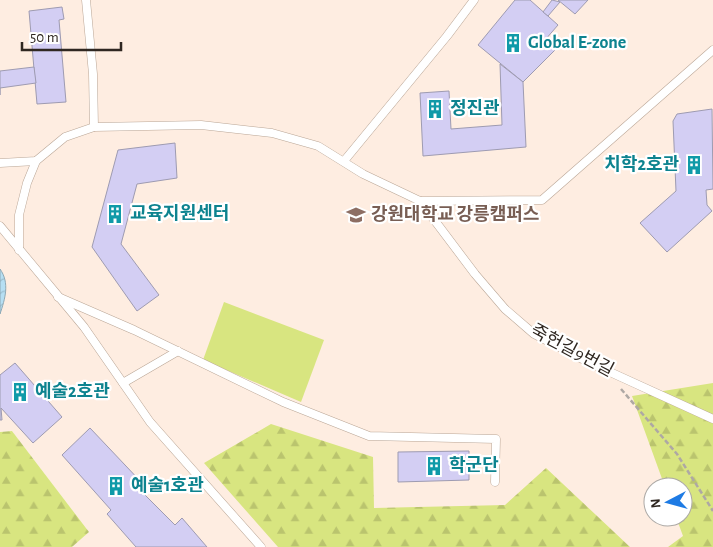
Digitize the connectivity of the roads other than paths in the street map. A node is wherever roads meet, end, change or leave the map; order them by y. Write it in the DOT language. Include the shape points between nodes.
graph roads {
  1 [pos="86,0"];
  2 [pos="474,0"];
  3 [pos="713,50"];
  4 [pos="94,127"];
  5 [pos="36,161"];
  6 [pos="344,161"];
  7 [pos="0,163"];
  8 [pos="420,201"];
  9 [pos="0,226"];
  10 [pos="19,250"];
  11 [pos="58,297"];
  12 [pos="178,351"];
  13 [pos="123,383"];
  14 [pos="713,420"];
  15 [pos="495,482"];
  16 [pos="261,547"];
  1 -- 4 [label="lane"];
  2 -- 6 [label="lane"];
  3 -- 8 [label="lane" via="542,200"];
  4 -- 5 [label="lane" via="65,137"];
  4 -- 6 [label="lane" via="200,125 272,133 318,146"];
  5 -- 7 [label="lane"];
  5 -- 10 [label="lane" via="18,215"];
  6 -- 8 [label="lane" via="363,174"];
  8 -- 14 [label="lane, 죽헌길9번길" via="475,274 505,309 534,334"];
  9 -- 10 [label="lane"];
  10 -- 11 [label="lane"];
  11 -- 12 [label="lane"];
  11 -- 13 [label="lane" via="84,327"];
  12 -- 13 [label="lane"];
  12 -- 15 [label="lane" via="283,402 369,436 496,439"];
  13 -- 16 [label="lane" via="150,422"];
}
